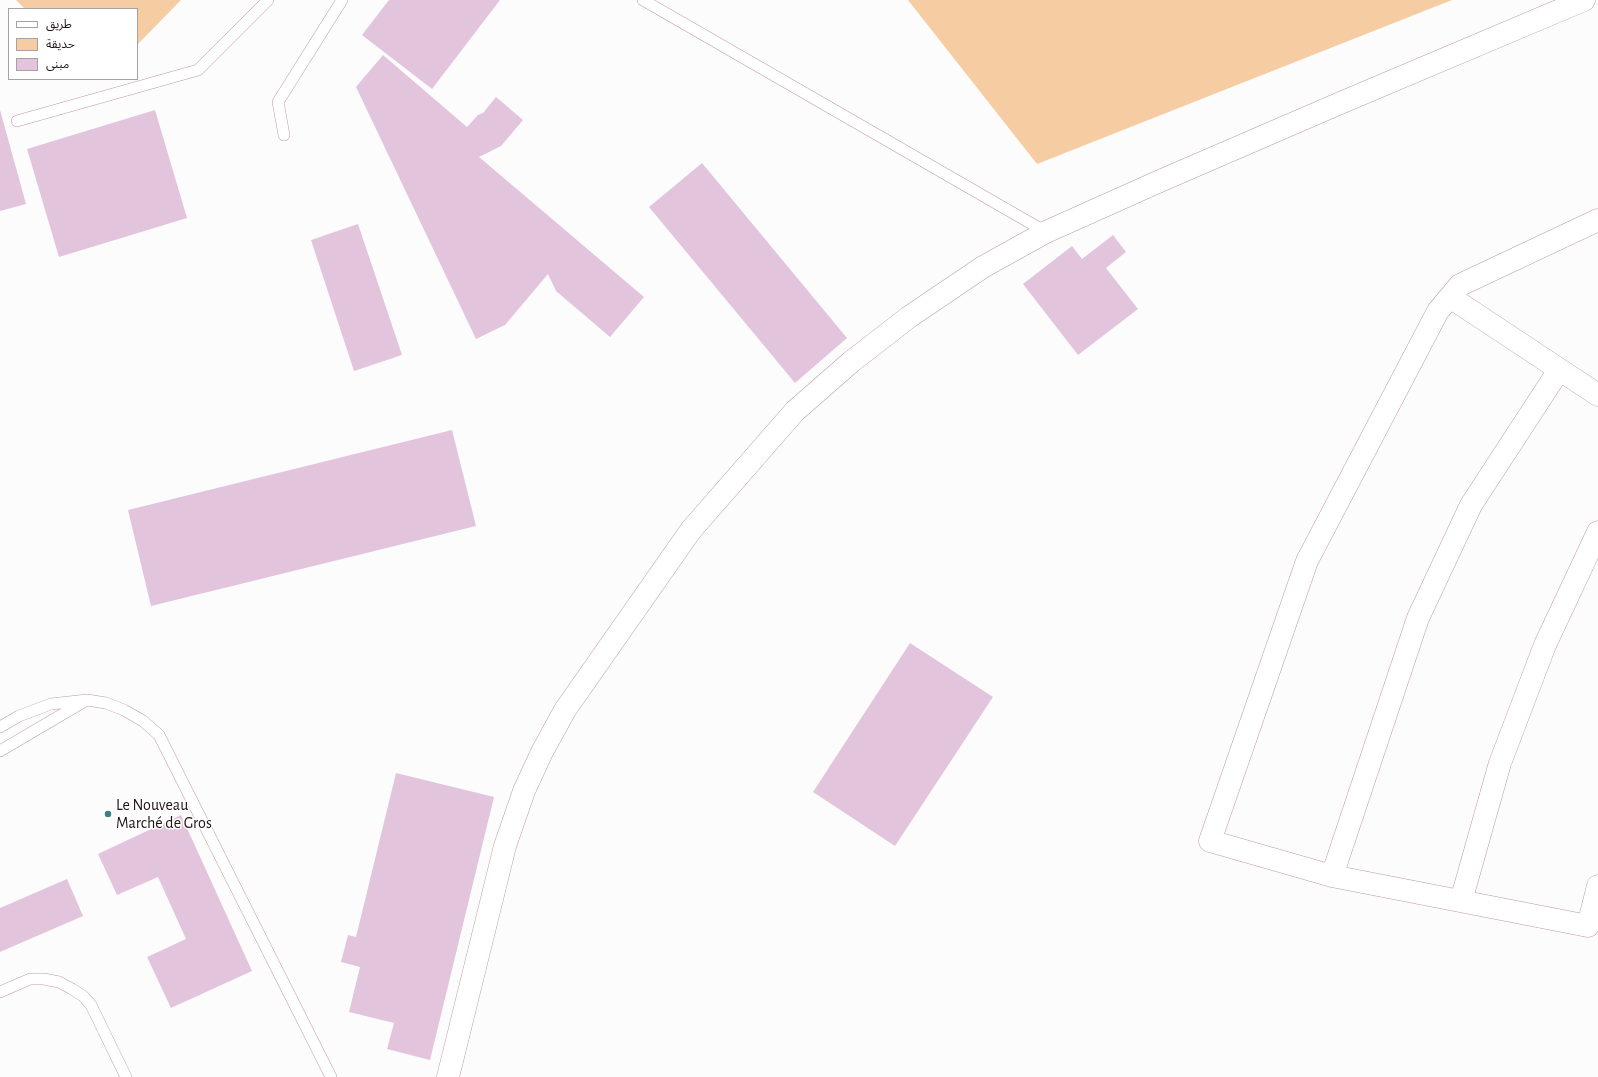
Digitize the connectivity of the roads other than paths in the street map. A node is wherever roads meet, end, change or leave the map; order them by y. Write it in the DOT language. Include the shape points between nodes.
graph roads {
  1 [pos="268,0"];
  2 [pos="342,0"];
  3 [pos="643,0"];
  4 [pos="1584,0"];
  5 [pos="17,121"];
  6 [pos="284,135"];
  7 [pos="1598,220"];
  8 [pos="1046,232"];
  9 [pos="1450,297"];
  10 [pos="1559,370"];
  11 [pos="1598,395"];
  12 [pos="1598,532"];
  13 [pos="87,700"];
  14 [pos="0,727"];
  15 [pos="0,751"];
  16 [pos="1332,876"];
  17 [pos="1598,886"];
  18 [pos="1461,901"];
  19 [pos="0,992"];
  20 [pos="126,1077"];
  21 [pos="331,1077"];
  22 [pos="448,1077"];
  1 -- 5 [label="lane" via="198,70"];
  2 -- 6 [label="lane" via="278,102"];
  3 -- 8 [label="lane"];
  4 -- 8 [label="street" via="1196,165"];
  7 -- 9 [label="street" via="1460,285"];
  8 -- 22 [label="street" via="983,267 909,317 851,362 795,411 691,530 565,710 524,791 505,846"];
  9 -- 10 [label="street"];
  9 -- 16 [label="street" via="1438,311 1307,561 1210,841"];
  10 -- 11 [label="street"];
  10 -- 16 [label="street" via="1471,505 1418,618"];
  12 -- 18 [label="street" via="1545,645 1500,763"];
  13 -- 14 [label="lane" via="51,704 19,716"];
  13 -- 15 [label="lane"];
  13 -- 21 [label="lane" via="106,703 124,710 143,721 159,735"];
  16 -- 18 [label="street"];
  17 -- 18 [label="street" via="1588,926"];
  19 -- 20 [label="lane" via="30,979 44,979 59,982 77,992 91,1005"];
}
